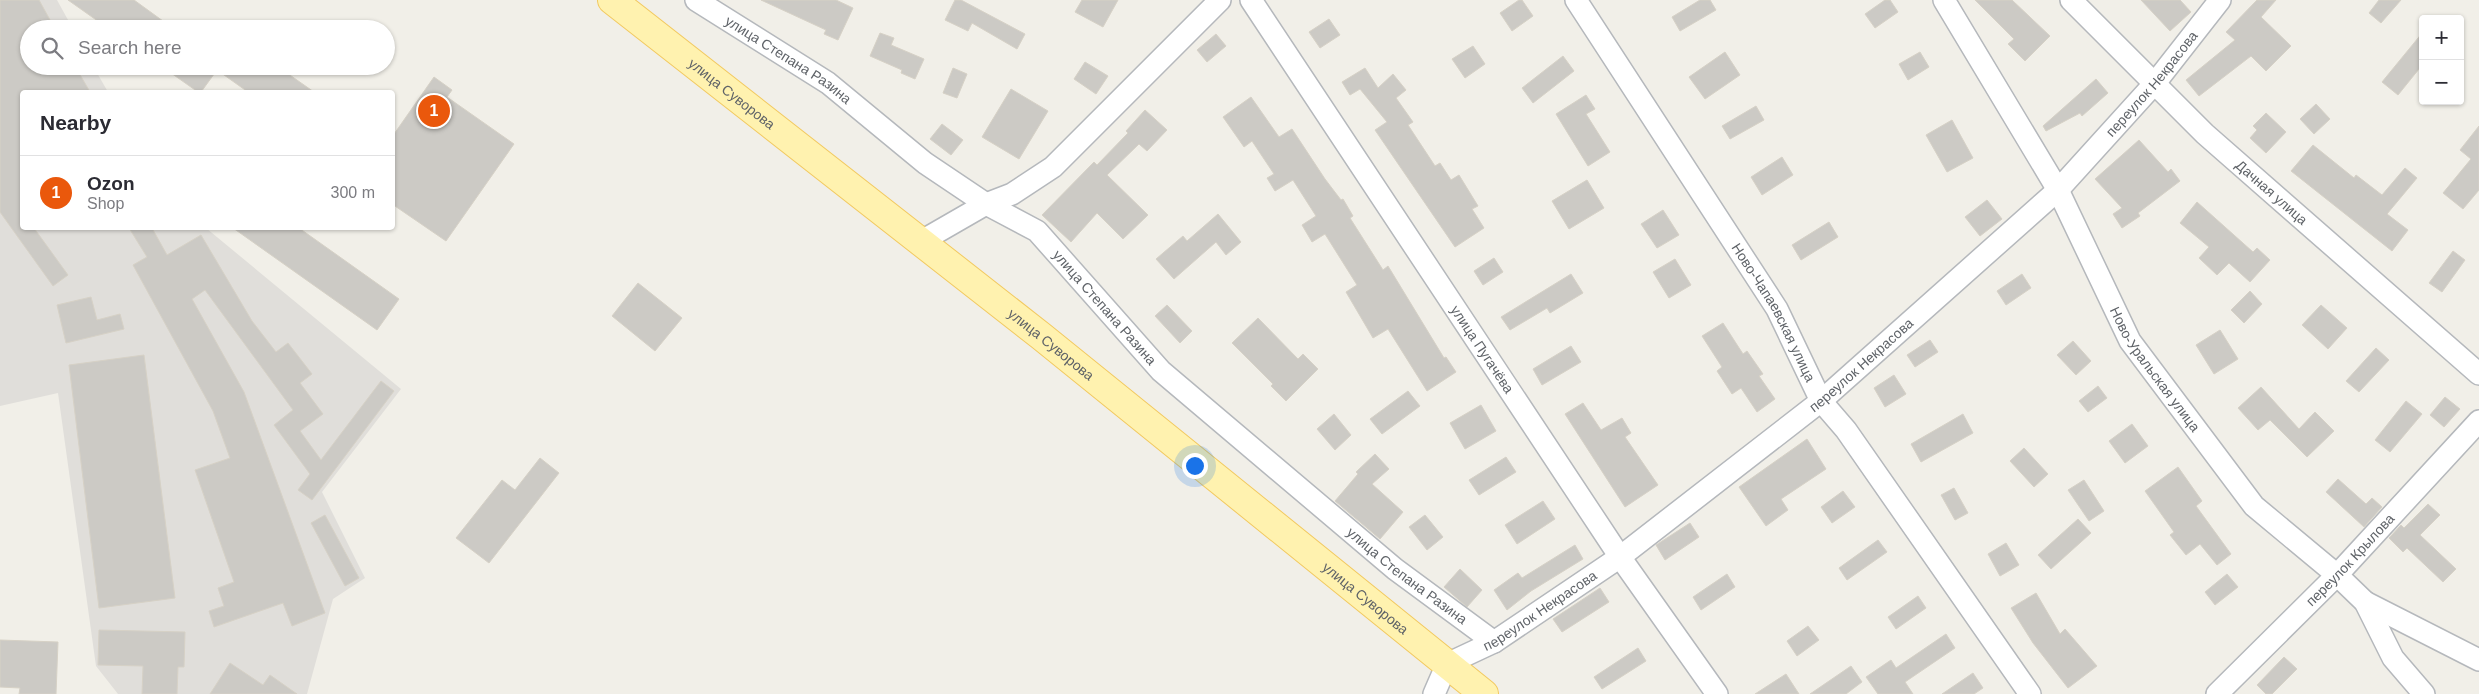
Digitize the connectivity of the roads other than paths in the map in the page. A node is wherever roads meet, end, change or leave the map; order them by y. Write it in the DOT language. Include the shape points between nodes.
graph roads {
  1 [pos="696,0"];
  2 [pos="1251,0"];
  3 [pos="1576,0"];
  4 [pos="1944,0"];
  5 [pos="2071,0"];
  6 [pos="2220,0"];
  7 [pos="617,1"];
  8 [pos="1212,2"];
  9 [pos="2155,84"];
  10 [pos="2058,190"];
  11 [pos="986,204"];
  12 [pos="920,242"];
  13 [pos="2479,374"];
  14 [pos="1821,401"];
  15 [pos="2479,421"];
  16 [pos="1620,557"];
  17 [pos="2338,575"];
  18 [pos="2365,602"];
  19 [pos="1494,642"];
  20 [pos="2479,660"];
  21 [pos="1447,664"];
  22 [pos="1434,694"];
  23 [pos="1484,694"];
  24 [pos="1717,694"];
  25 [pos="2030,694"];
  26 [pos="2217,694"];
  27 [pos="2424,694"];
  1 -- 11 [label="street, улица Степана Разина" via="828,84 925,163"];
  2 -- 16 [label="street, улица Пугачёва"];
  3 -- 14 [label="street, Ново-Чапаевская улица" via="1777,309"];
  4 -- 10 [label="street, Ново-Уральская улица"];
  5 -- 9 [label="street, Дачная улица"];
  6 -- 9 [label="street, переулок Некрасова"];
  7 -- 12 [label="main road, улица Суворова"];
  8 -- 11 [label="street" via="1053,167 1012,194"];
  9 -- 10 [label="street, переулок Некрасова"];
  9 -- 13 [label="street, Дачная улица" via="2205,134"];
  10 -- 14 [label="street, переулок Некрасова"];
  10 -- 17 [label="street, Ново-Уральская улица" via="2130,342 2254,506"];
  11 -- 12 [label="street"];
  11 -- 19 [label="street, улица Степана Разина" via="1037,231 1161,371 1395,569"];
  12 -- 21 [label="main road, улица Суворова"];
  14 -- 16 [label="street, переулок Некрасова"];
  14 -- 25 [label="street, Ново-Чапаевская улица" via="1846,430"];
  15 -- 17 [label="street, переулок Крылова"];
  16 -- 19 [label="street, переулок Некрасова"];
  16 -- 24 [label="street, улица Пугачёва"];
  17 -- 18 [label="street, Ново-Уральская улица"];
  17 -- 26 [label="street, переулок Крылова"];
  18 -- 20 [label="street"];
  18 -- 27 [label="street, Ново-Уральская улица" via="2393,658"];
  19 -- 21 [label="street, переулок Некрасова"];
  21 -- 22 [label="street"];
  21 -- 23 [label="main road, улица Суворова"];
}
